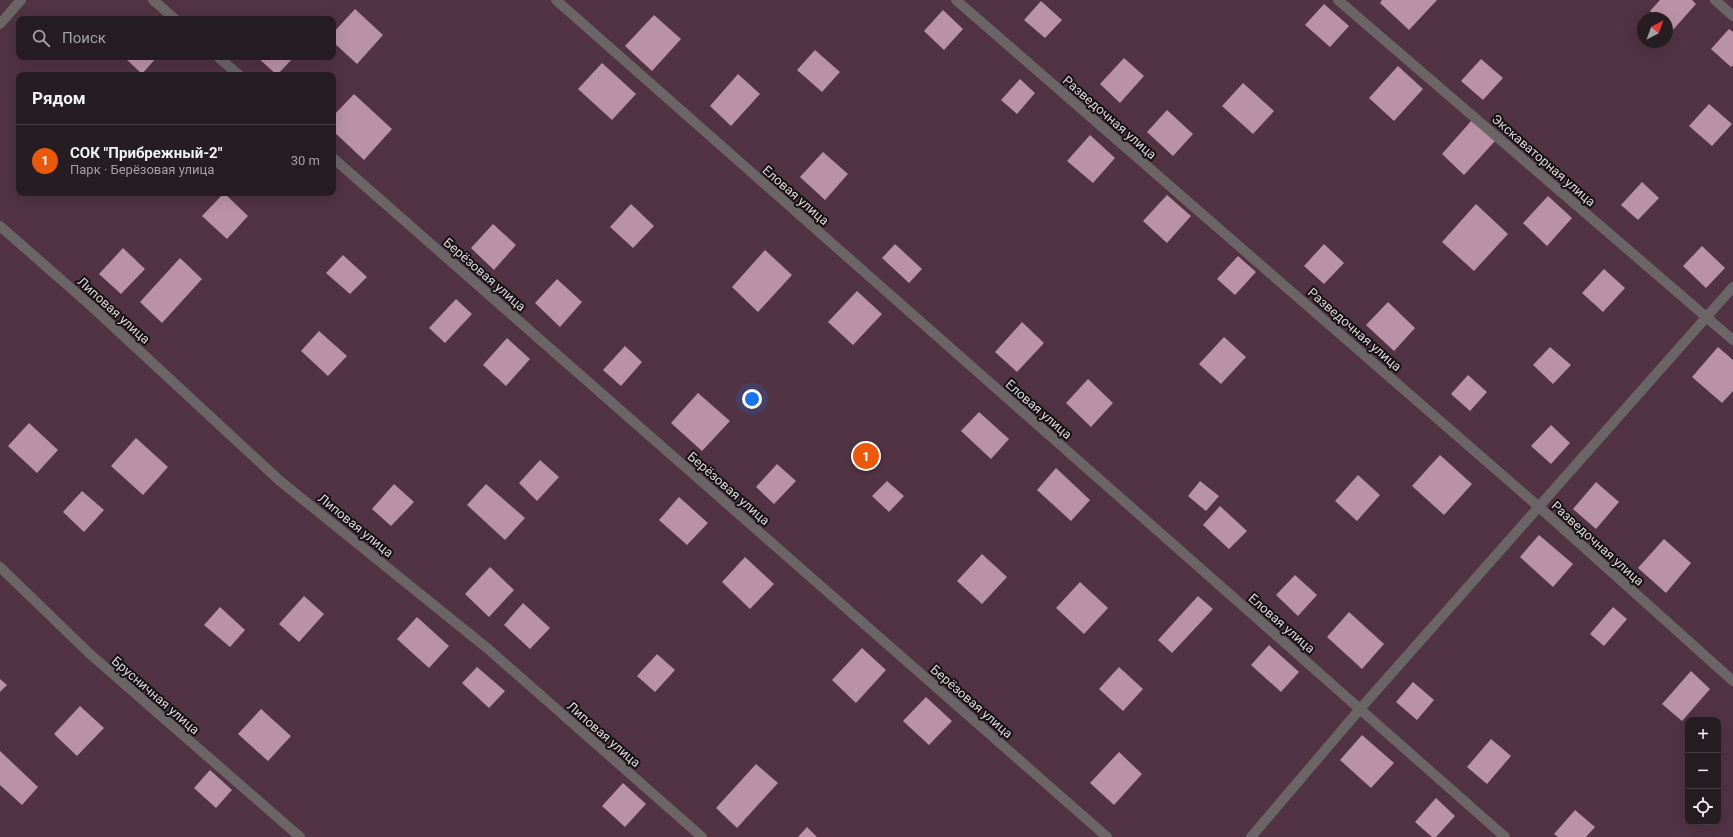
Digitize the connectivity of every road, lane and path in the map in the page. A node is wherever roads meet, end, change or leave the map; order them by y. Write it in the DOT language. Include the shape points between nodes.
graph roads {
  1 [pos="21,0"];
  2 [pos="153,0"];
  3 [pos="556,0"];
  4 [pos="956,0"];
  5 [pos="1338,0"];
  6 [pos="1715,0"];
  7 [pos="172,16"];
  8 [pos="1733,16"];
  9 [pos="0,24"];
  10 [pos="221,60"];
  11 [pos="235,72"];
  12 [pos="336,161"];
  13 [pos="1,228"];
  14 [pos="1733,287"];
  15 [pos="1707,316"];
  16 [pos="1733,340"];
  17 [pos="1539,507"];
  18 [pos="0,567"];
  19 [pos="1733,681"];
  20 [pos="1360,710"];
  21 [pos="300,837"];
  22 [pos="702,837"];
  23 [pos="1107,837"];
  24 [pos="1251,837"];
  25 [pos="1505,837"];
  1 -- 9 [label="street"];
  2 -- 7 [label="street"];
  3 -- 20 [label="street, Еловая улица"];
  4 -- 17 [label="street, Разведочная улица"];
  5 -- 15 [label="street, Экскаваторная улица"];
  6 -- 8 [label="street"];
  10 -- 11 [label="street"];
  12 -- 23 [label="street, Берёзовая улица"];
  13 -- 22 [label="street, Липовая улица" via="90,305 280,481 487,648"];
  14 -- 15 [label="street"];
  15 -- 16 [label="street, Экскаваторная улица"];
  15 -- 17 [label="street"];
  17 -- 19 [label="street, Разведочная улица"];
  17 -- 20 [label="street"];
  18 -- 21 [label="street, Брусничная улица" via="90,654"];
  20 -- 24 [label="street"];
  20 -- 25 [label="street, Еловая улица"];
}
